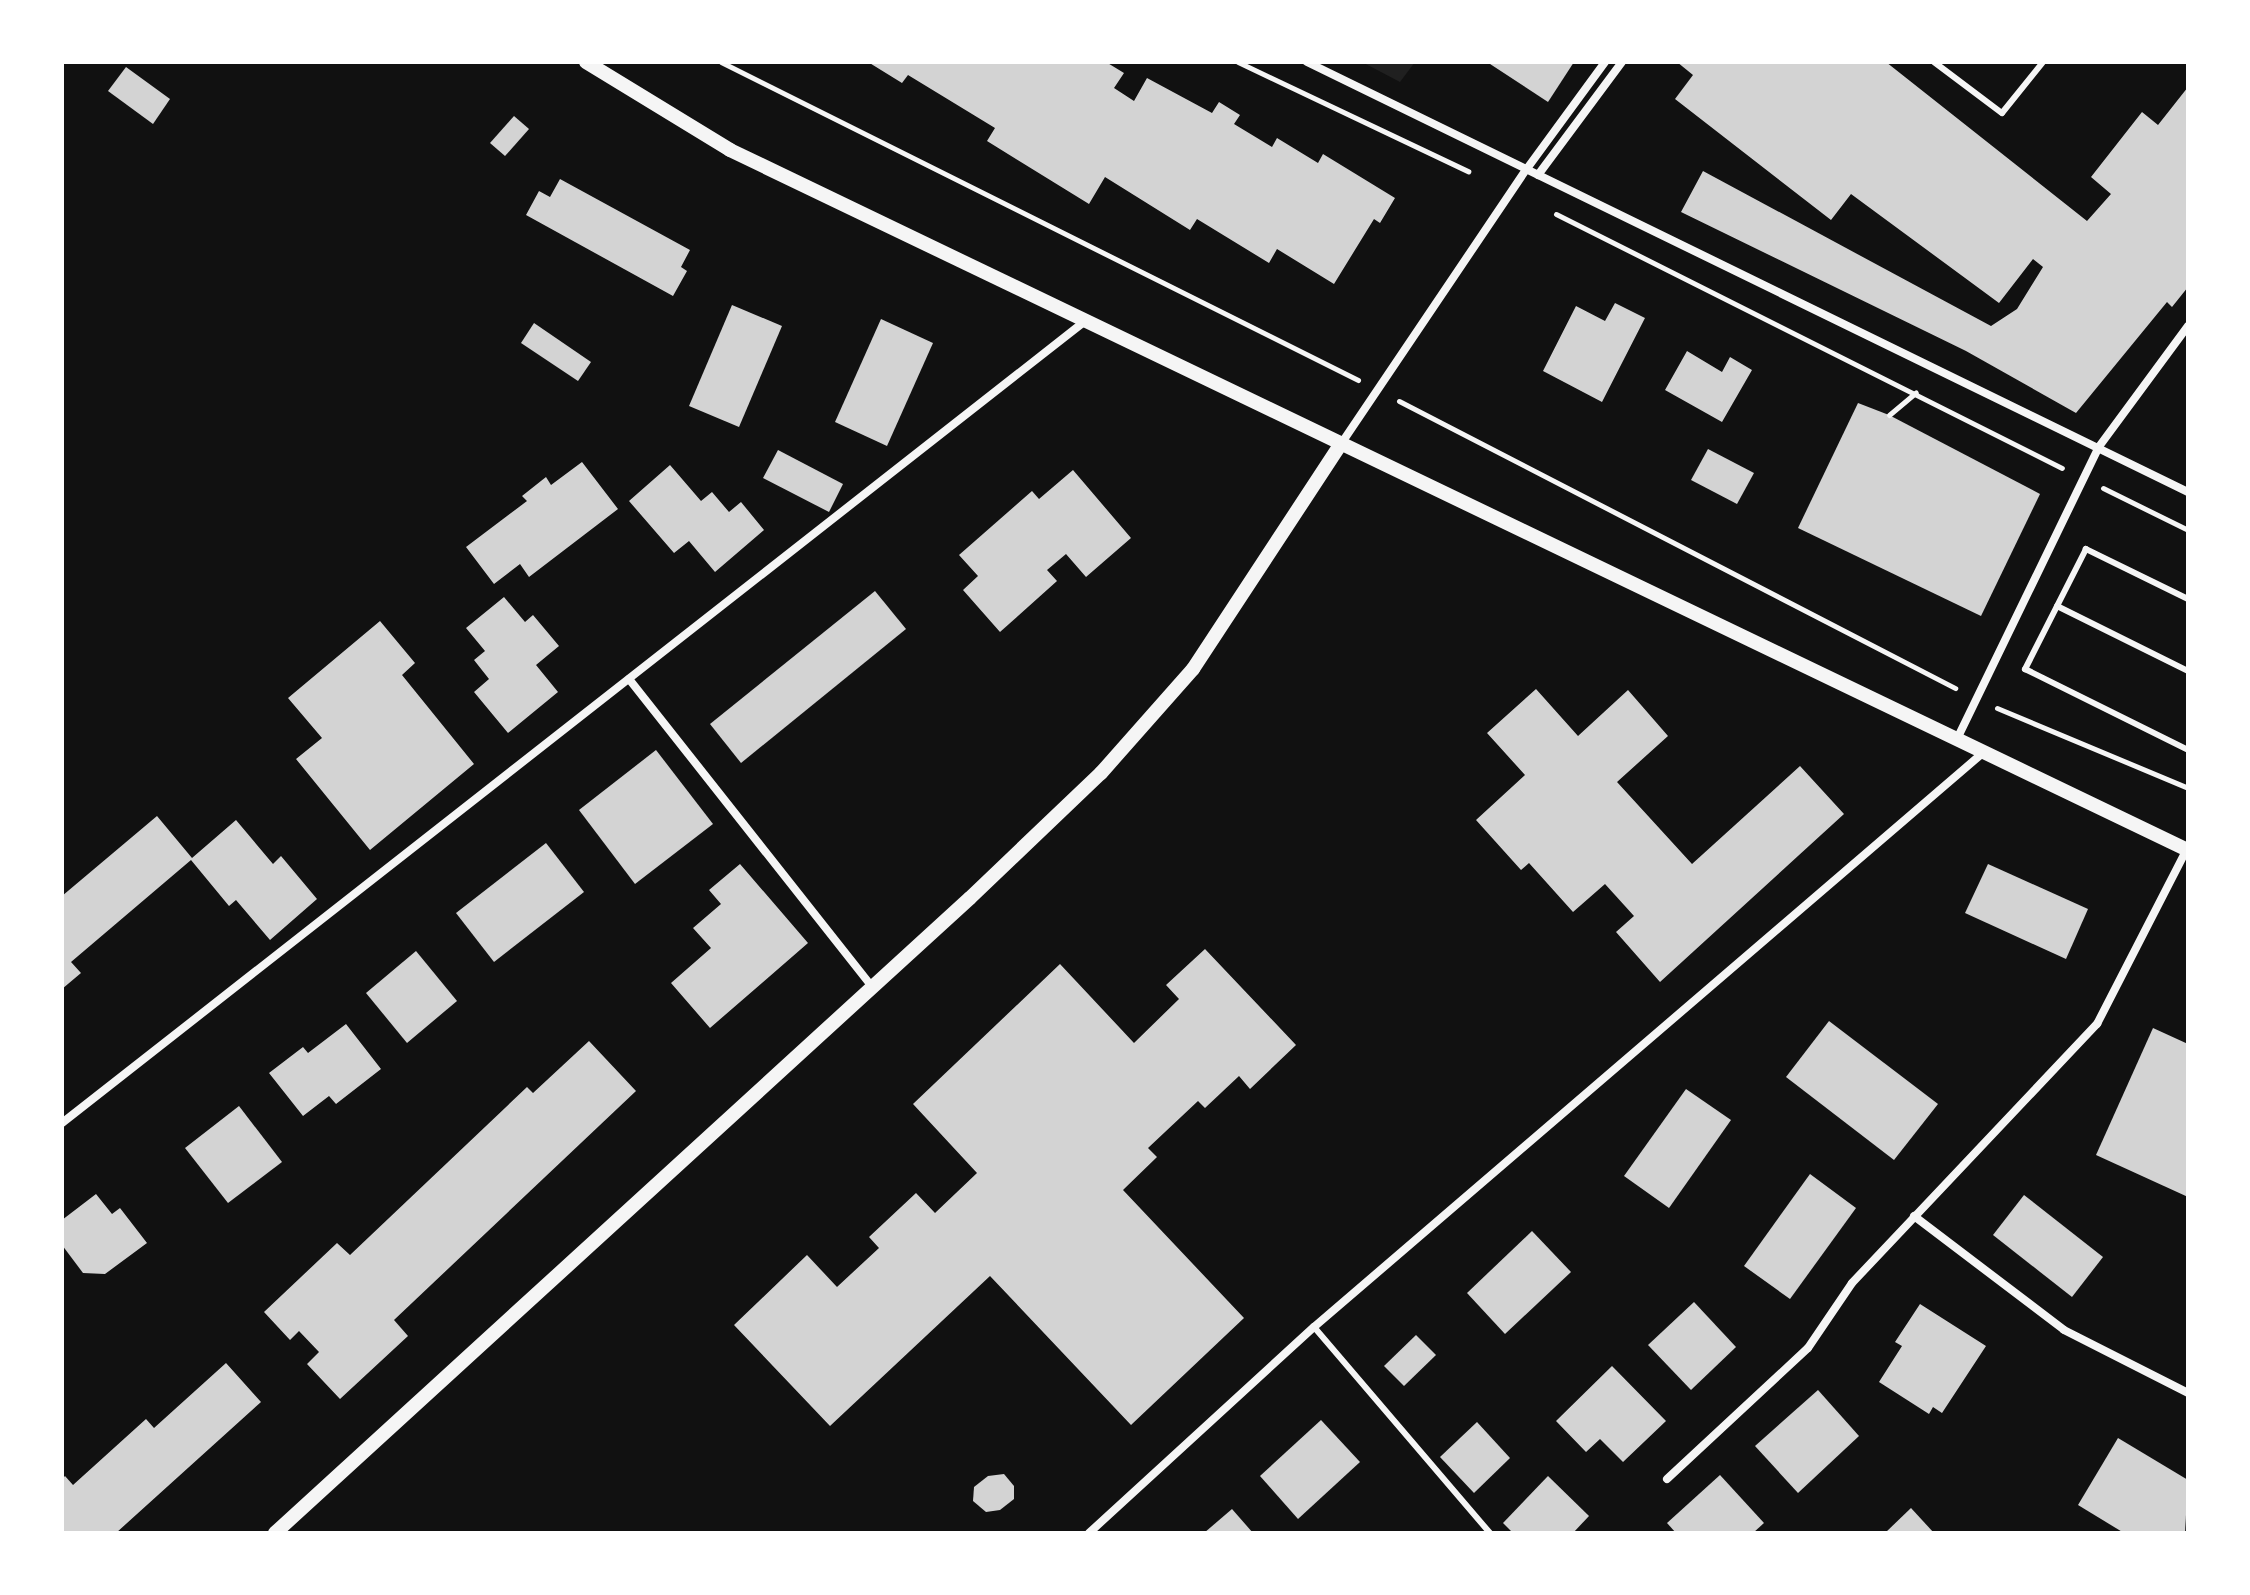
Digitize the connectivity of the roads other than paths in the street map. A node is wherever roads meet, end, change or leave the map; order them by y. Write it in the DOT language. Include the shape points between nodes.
graph roads {
  1 [pos="586,62"];
  2 [pos="1307,62"];
  3 [pos="1605,62"];
  4 [pos="1622,62"];
  5 [pos="1934,62"];
  6 [pos="2043,62"];
  7 [pos="1526,170"];
  8 [pos="1538,175"];
  9 [pos="1084,322"];
  10 [pos="2188,326"];
  11 [pos="1341,444"];
  12 [pos="2098,448"];
  13 [pos="2188,492"];
  14 [pos="2188,599"];
  15 [pos="2057,606"];
  16 [pos="2188,671"];
  17 [pos="629,679"];
  18 [pos="1957,739"];
  19 [pos="2188,750"];
  20 [pos="1984,752"];
  21 [pos="2187,850"];
  22 [pos="872,987"];
  23 [pos="62,1123"];
  24 [pos="1914,1216"];
  25 [pos="1314,1327"];
  26 [pos="2188,1393"];
  27 [pos="1667,1479"];
  28 [pos="275,1533"];
  29 [pos="1089,1533"];
  30 [pos="1490,1533"];
  1 -- 9 [label="street" via="730,150"];
  2 -- 7 [label="street"];
  3 -- 7 [label="street"];
  4 -- 8 [label="street"];
  5 -- 6 [label="lane" via="2002,113"];
  7 -- 8 [label="street"];
  7 -- 11 [label="street"];
  8 -- 12 [label="street"];
  9 -- 11 [label="street"];
  9 -- 17 [label="street"];
  10 -- 12 [label="street"];
  11 -- 18 [label="street"];
  11 -- 22 [label="street" via="1164,705 1071,803"];
  12 -- 13 [label="street"];
  12 -- 18 [label="street"];
  14 -- 15 [label="lane" via="2086,549"];
  15 -- 16 [label="lane"];
  15 -- 19 [label="lane" via="2025,669"];
  17 -- 22 [label="street"];
  17 -- 23 [label="street"];
  18 -- 20 [label="street"];
  20 -- 21 [label="street"];
  20 -- 25 [label="street"];
  21 -- 24 [label="street" via="2097,1024"];
  22 -- 28 [label="street"];
  24 -- 26 [label="street" via="2064,1330"];
  24 -- 27 [label="street" via="1852,1283 1808,1348"];
  25 -- 29 [label="street"];
  25 -- 30 [label="lane"];
}
